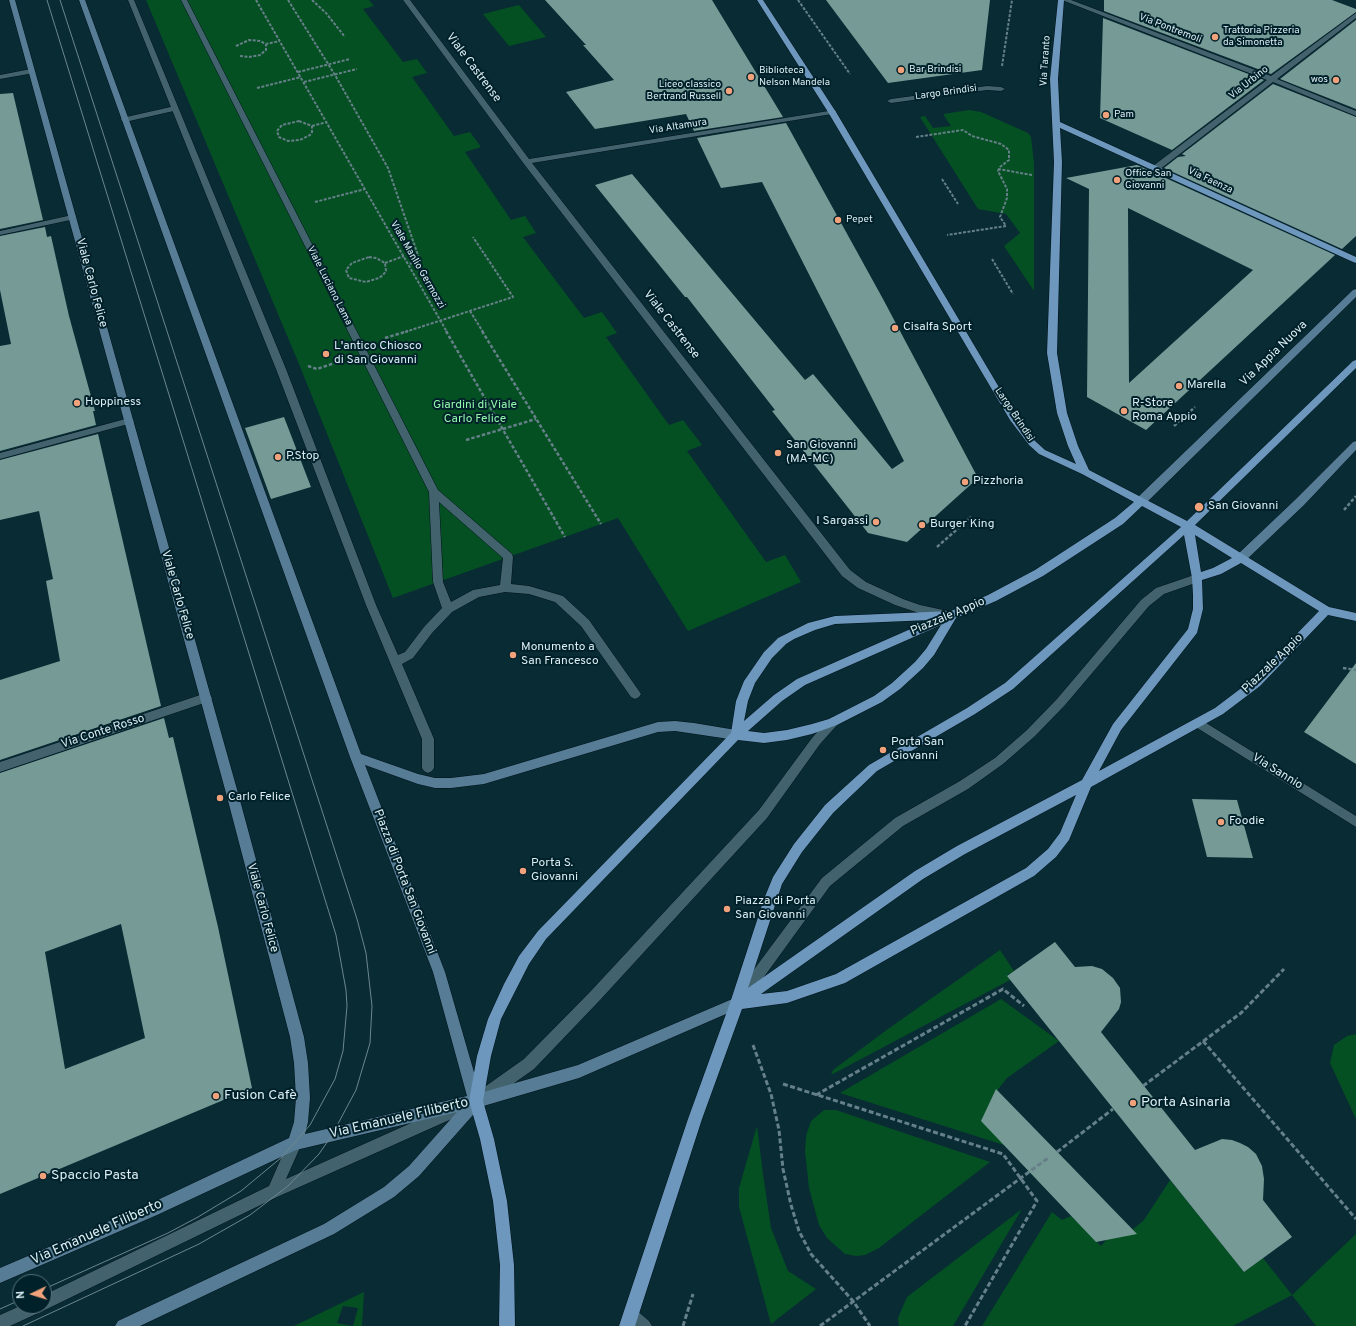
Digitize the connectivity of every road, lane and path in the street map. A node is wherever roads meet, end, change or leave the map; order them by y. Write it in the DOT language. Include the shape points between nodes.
graph roads {
  1 [pos="12,0"];
  2 [pos="82,0"];
  3 [pos="131,0"];
  4 [pos="184,0"];
  5 [pos="256,0"];
  6 [pos="288,0"];
  7 [pos="312,0"];
  8 [pos="406,0"];
  9 [pos="760,0"];
  10 [pos="798,0"];
  11 [pos="1012,0"];
  12 [pos="1061,0"];
  13 [pos="1065,0"];
  14 [pos="1356,15"];
  15 [pos="346,37"];
  16 [pos="1006,40"];
  17 [pos="280,41"];
  18 [pos="266,44"];
  19 [pos="233,49"];
  20 [pos="236,54"];
  21 [pos="350,59"];
  22 [pos="328,65"];
  23 [pos="357,69"];
  24 [pos="31,70"];
  25 [pos="298,72"];
  26 [pos="850,74"];
  27 [pos="335,75"];
  28 [pos="0,77"];
  29 [pos="1271,79"];
  30 [pos="304,82"];
  31 [pos="1001,89"];
  32 [pos="890,101"];
  33 [pos="175,108"];
  34 [pos="832,112"];
  35 [pos="1356,114"];
  36 [pos="125,120"];
  37 [pos="327,122"];
  38 [pos="1055,123"];
  39 [pos="312,126"];
  40 [pos="916,137"];
  41 [pos="527,162"];
  42 [pos="1156,168"];
  43 [pos="998,169"];
  44 [pos="1035,175"];
  45 [pos="942,180"];
  46 [pos="365,189"];
  47 [pos="958,204"];
  48 [pos="290,209"];
  49 [pos="72,217"];
  50 [pos="0,233"];
  51 [pos="947,235"];
  52 [pos="473,238"];
  53 [pos="404,256"];
  54 [pos="992,259"];
  55 [pos="1356,260"];
  56 [pos="385,263"];
  57 [pos="409,264"];
  58 [pos="1356,292"];
  59 [pos="1013,294"];
  60 [pos="470,311"];
  61 [pos="441,320"];
  62 [pos="360,346"];
  63 [pos="1356,363"];
  64 [pos="281,369"];
  65 [pos="1194,407"];
  66 [pos="536,419"];
  67 [pos="129,420"];
  68 [pos="1174,426"];
  69 [pos="503,429"];
  70 [pos="466,440"];
  71 [pos="1356,444"];
  72 [pos="0,456"];
  73 [pos="1085,472"];
  74 [pos="434,492"];
  75 [pos="1356,496"];
  76 [pos="1141,501"];
  77 [pos="1344,510"];
  78 [pos="971,518"];
  79 [pos="601,524"];
  80 [pos="1188,526"];
  81 [pos="565,537"];
  82 [pos="937,547"];
  83 [pos="1242,558"];
  84 [pos="1197,578"];
  85 [pos="505,588"];
  86 [pos="448,609"];
  87 [pos="1326,610"];
  88 [pos="952,615"];
  89 [pos="1356,617"];
  90 [pos="395,662"];
  91 [pos="1344,668"];
  92 [pos="828,669"];
  93 [pos="1356,670"];
  94 [pos="635,694"];
  95 [pos="206,698"];
  96 [pos="833,722"];
  97 [pos="1198,723"];
  98 [pos="736,736"];
  99 [pos="356,757"];
  100 [pos="0,767"];
  101 [pos="428,768"];
  102 [pos="1086,784"];
  103 [pos="1356,822"];
  104 [pos="1284,969"];
  105 [pos="737,1003"];
  106 [pos="1024,1006"];
  107 [pos="1204,1041"];
  108 [pos="783,1084"];
  109 [pos="1143,1086"];
  110 [pos="815,1095"];
  111 [pos="476,1101"];
  112 [pos="1114,1109"];
  113 [pos="296,1143"];
  114 [pos="1057,1152"];
  115 [pos="1048,1158"];
  116 [pos="1020,1179"];
  117 [pos="274,1191"];
  118 [pos="1356,1219"];
  119 [pos="0,1276"];
  120 [pos="693,1294"];
  121 [pos="52,1299"];
  122 [pos="853,1302"];
  123 [pos="20,1314"];
  124 [pos="629,1321"];
  125 [pos="0,1323"];
  126 [pos="123,1326"];
  127 [pos="507,1326"];
  128 [pos="644,1326"];
  129 [pos="683,1326"];
  130 [pos="820,1326"];
  131 [pos="870,1326"];
  132 [pos="965,1326"];
  1 -- 24 [label="main road, Viale Carlo Felice"];
  2 -- 36 [label="main road"];
  3 -- 33 [label="street"];
  4 -- 48 [label="street, Viale Luciano Lama"];
  5 -- 17 [label="path, Viale Manlio Germozzi"];
  6 -- 22 [label="path"];
  7 -- 15 [label="path"];
  8 -- 41 [label="street, Viale Castrense"];
  9 -- 34 [label="main road, Largo Brindisi"];
  10 -- 26 [label="path"];
  11 -- 16 [label="path"];
  12 -- 38 [label="main road, Via Taranto" via="1054,79"];
  13 -- 29 [label="street, Via Pontremoli"];
  14 -- 29 [label="street, Via Urbino"];
  17 -- 18 [label="path"];
  17 -- 25 [label="path, Viale Manlio Germozzi"];
  18 -- 19 [label="path" via="249,40"];
  18 -- 20 [label="path" via="264,52 255,56 244,57"];
  21 -- 22 [label="path"];
  22 -- 25 [label="path"];
  22 -- 27 [label="path"];
  23 -- 27 [label="path"];
  24 -- 28 [label="street"];
  24 -- 49 [label="main road, Viale Carlo Felice"];
  25 -- 30 [label="path, Viale Manlio Germozzi"];
  27 -- 30 [label="path"];
  27 -- 57 [label="path" via="388,168 420,261"];
  29 -- 35 [label="street, Via Pontremoli"];
  29 -- 42 [label="street, Via Urbino"];
  30 -- 37 [label="path, Viale Manlio Germozzi"];
  31 -- 32 [label="street, Largo Brindisi" via="987,88"];
  33 -- 36 [label="street"];
  33 -- 64 [label="street"];
  34 -- 41 [label="street, Via Altamura"];
  34 -- 73 [label="main road, Largo Brindisi" via="1025,434 1042,452"];
  36 -- 99 [label="main road"];
  37 -- 39 [label="path"];
  37 -- 46 [label="path, Viale Manlio Germozzi"];
  38 -- 42 [label="main road, Via Faenza"];
  38 -- 73 [label="main road" via="1058,162 1052,353 1062,413"];
  39 -- 39 [label="path" via="310,136 300,140 283,140 277,134 279,128 287,123 299,121"];
  40 -- 43 [label="path" via="962,130 972,136 1001,144 1009,150 1010,157"];
  41 -- 88 [label="street, Viale Castrense" via="846,573 862,585 899,602 931,612"];
  42 -- 55 [label="main road, Via Faenza"];
  43 -- 44 [label="path"];
  43 -- 51 [label="path" via="998,174 1007,189 1007,198 1000,217 1006,226"];
  45 -- 47 [label="path"];
  46 -- 48 [label="path"];
  46 -- 53 [label="path, Viale Manlio Germozzi"];
  48 -- 62 [label="street, Viale Luciano Lama"];
  49 -- 50 [label="street"];
  49 -- 67 [label="main road, Viale Carlo Felice"];
  52 -- 60 [label="path" via="513,297"];
  53 -- 56 [label="path"];
  53 -- 57 [label="path, Viale Manlio Germozzi"];
  54 -- 59 [label="path"];
  56 -- 56 [label="path" via="386,271 372,281 354,280 346,274 348,266 357,260 369,257"];
  57 -- 61 [label="path, Viale Manlio Germozzi"];
  58 -- 76 [label="main road, Via Appia Nuova"];
  60 -- 61 [label="path"];
  60 -- 66 [label="path"];
  61 -- 62 [label="path"];
  61 -- 69 [label="path, Viale Manlio Germozzi"];
  62 -- 64 [label="path" via="348,360 317,368 299,364"];
  62 -- 74 [label="street, Viale Luciano Lama"];
  63 -- 80 [label="main road"];
  64 -- 90 [label="street"];
  65 -- 68 [label="path"];
  66 -- 69 [label="path"];
  66 -- 79 [label="path"];
  67 -- 72 [label="street"];
  67 -- 95 [label="main road, Viale Carlo Felice"];
  69 -- 70 [label="path"];
  69 -- 81 [label="path, Viale Manlio Germozzi"];
  71 -- 83 [label="main road"];
  73 -- 76 [label="main road"];
  74 -- 85 [label="street" via="508,557"];
  74 -- 86 [label="street, Viale Luciano Lama" via="438,582"];
  75 -- 77 [label="path"];
  76 -- 80 [label="main road"];
  76 -- 88 [label="main road, Piazzale Appio" via="1119,521 1058,562 992,598"];
  78 -- 82 [label="path"];
  80 -- 83 [label="main road"];
  80 -- 84 [label="main road"];
  80 -- 105 [label="main road" via="1009,686 972,711 873,768 829,809 798,848 777,881 762,920"];
  83 -- 84 [label="main road" via="1217,572"];
  83 -- 87 [label="main road"];
  84 -- 102 [label="main road" via="1198,609 1193,630 1117,727"];
  84 -- 105 [label="street" via="1160,591 1145,603 1061,702 999,761 889,829 826,882"];
  85 -- 86 [label="street" via="477,593"];
  85 -- 94 [label="street" via="529,590 559,599 585,623"];
  86 -- 90 [label="street" via="409,655"];
  87 -- 89 [label="main road"];
  87 -- 97 [label="main road, Piazzale Appio" via="1256,683 1219,711"];
  88 -- 92 [label="main road, Piazzale Appio"];
  88 -- 96 [label="main road" via="930,652 906,678 878,699"];
  88 -- 98 [label="main road" via="834,620 790,636 768,656 750,681 742,701"];
  90 -- 101 [label="street" via="428,739"];
  91 -- 93 [label="path"];
  92 -- 98 [label="main road, Piazza di Porta San Giovanni" via="801,682 778,698"];
  95 -- 100 [label="street, Via Conte Rosso"];
  95 -- 113 [label="main road, Viale Carlo Felice" via="297,1037 303,1098"];
  96 -- 98 [label="main road" via="787,735 755,738"];
  96 -- 111 [label="street" via="816,741 763,814 595,996 529,1064"];
  97 -- 102 [label="main road, Piazzale Appio"];
  97 -- 103 [label="street, Via Sannio"];
  98 -- 99 [label="main road" via="694,728 658,727 505,774 466,782 435,783"];
  98 -- 111 [label="main road, Piazza di Porta San Giovanni" via="566,909 527,956 495,1019 484,1056"];
  99 -- 111 [label="main road, Piazza di Porta San Giovanni" via="439,972"];
  102 -- 105 [label="main road, Piazzale Appio" via="918,875"];
  102 -- 105 [label="main road" via="1071,823 1058,846 1030,872 840,979 787,997"];
  104 -- 107 [label="path" via="1241,1013"];
  105 -- 111 [label="main road" via="579,1071"];
  105 -- 122 [label="path" via="771,1094 790,1205 799,1231 812,1254"];
  105 -- 124 [label="main road" via="695,1119"];
  106 -- 110 [label="path" via="1003,989"];
  107 -- 109 [label="path"];
  107 -- 118 [label="path"];
  108 -- 110 [label="path"];
  110 -- 116 [label="path" via="1003,1154"];
  111 -- 113 [label="main road, Via Emanuele Filiberto"];
  111 -- 117 [label="street"];
  111 -- 126 [label="main road, Via Emanuele Filiberto" via="414,1171 389,1192 328,1229"];
  111 -- 127 [label="main road, Piazza di Porta San Giovanni" via="500,1202 507,1265"];
  112 -- 114 [label="path"];
  113 -- 117 [label="street, Viale Carlo Felice"];
  113 -- 119 [label="main road, Via Emanuele Filiberto" via="152,1210"];
  115 -- 116 [label="path"];
  116 -- 122 [label="path"];
  116 -- 132 [label="path" via="1037,1202"];
  117 -- 121 [label="street"];
  120 -- 129 [label="path"];
  122 -- 130 [label="path"];
  122 -- 131 [label="path"];
  123 -- 125 [label="street"];
  124 -- 128 [label="street"];
}
